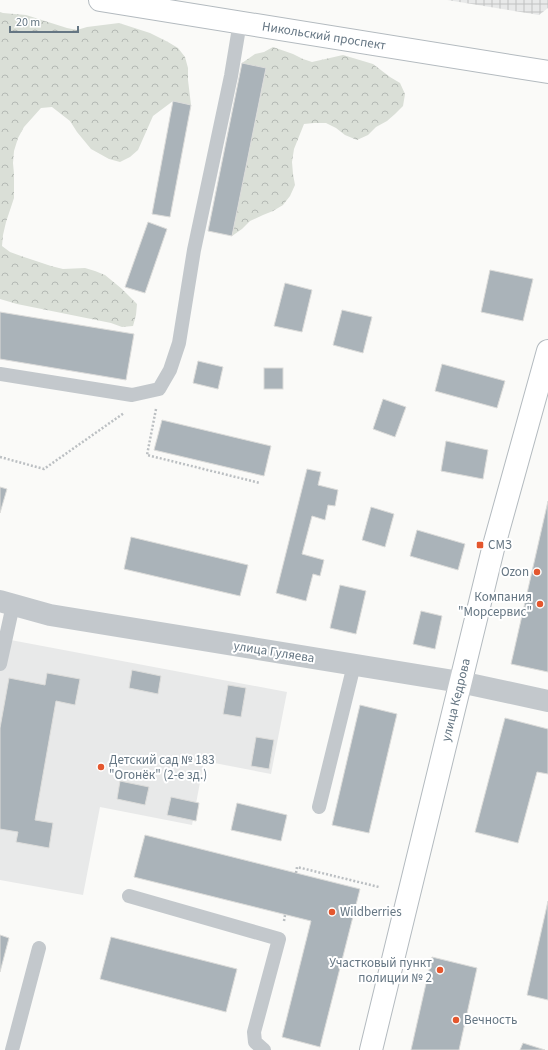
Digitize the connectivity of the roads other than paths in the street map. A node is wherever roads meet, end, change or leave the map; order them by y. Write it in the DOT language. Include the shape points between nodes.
graph roads {
  1 [pos="100,0"];
  2 [pos="240,22"];
  3 [pos="548,72"];
  4 [pos="548,351"];
  5 [pos="0,374"];
  6 [pos="7,603"];
  7 [pos="0,664"];
  8 [pos="354,665"];
  9 [pos="460,682"];
  10 [pos="548,701"];
  11 [pos="319,807"];
  12 [pos="129,896"];
  13 [pos="39,948"];
  14 [pos="12,1050"];
  15 [pos="264,1050"];
  16 [pos="371,1050"];
  1 -- 2 [label="main road, Никольский проспект"];
  2 -- 3 [label="main road, Никольский проспект"];
  2 -- 5 [label="lane" via="194,250 179,343 160,389 132,395"];
  4 -- 9 [label="main road, улица Кедрова" via="493,549"];
  6 -- 7 [label="lane"];
  6 -- 8 [label="street, улица Гуляева" via="50,615"];
  8 -- 9 [label="street, улица Гуляева"];
  8 -- 11 [label="lane"];
  9 -- 10 [label="street, улица Гуляева"];
  9 -- 16 [label="main road, улица Кедрова"];
  12 -- 15 [label="lane" via="279,938 254,1032 255,1042"];
  13 -- 14 [label="lane"];
}
